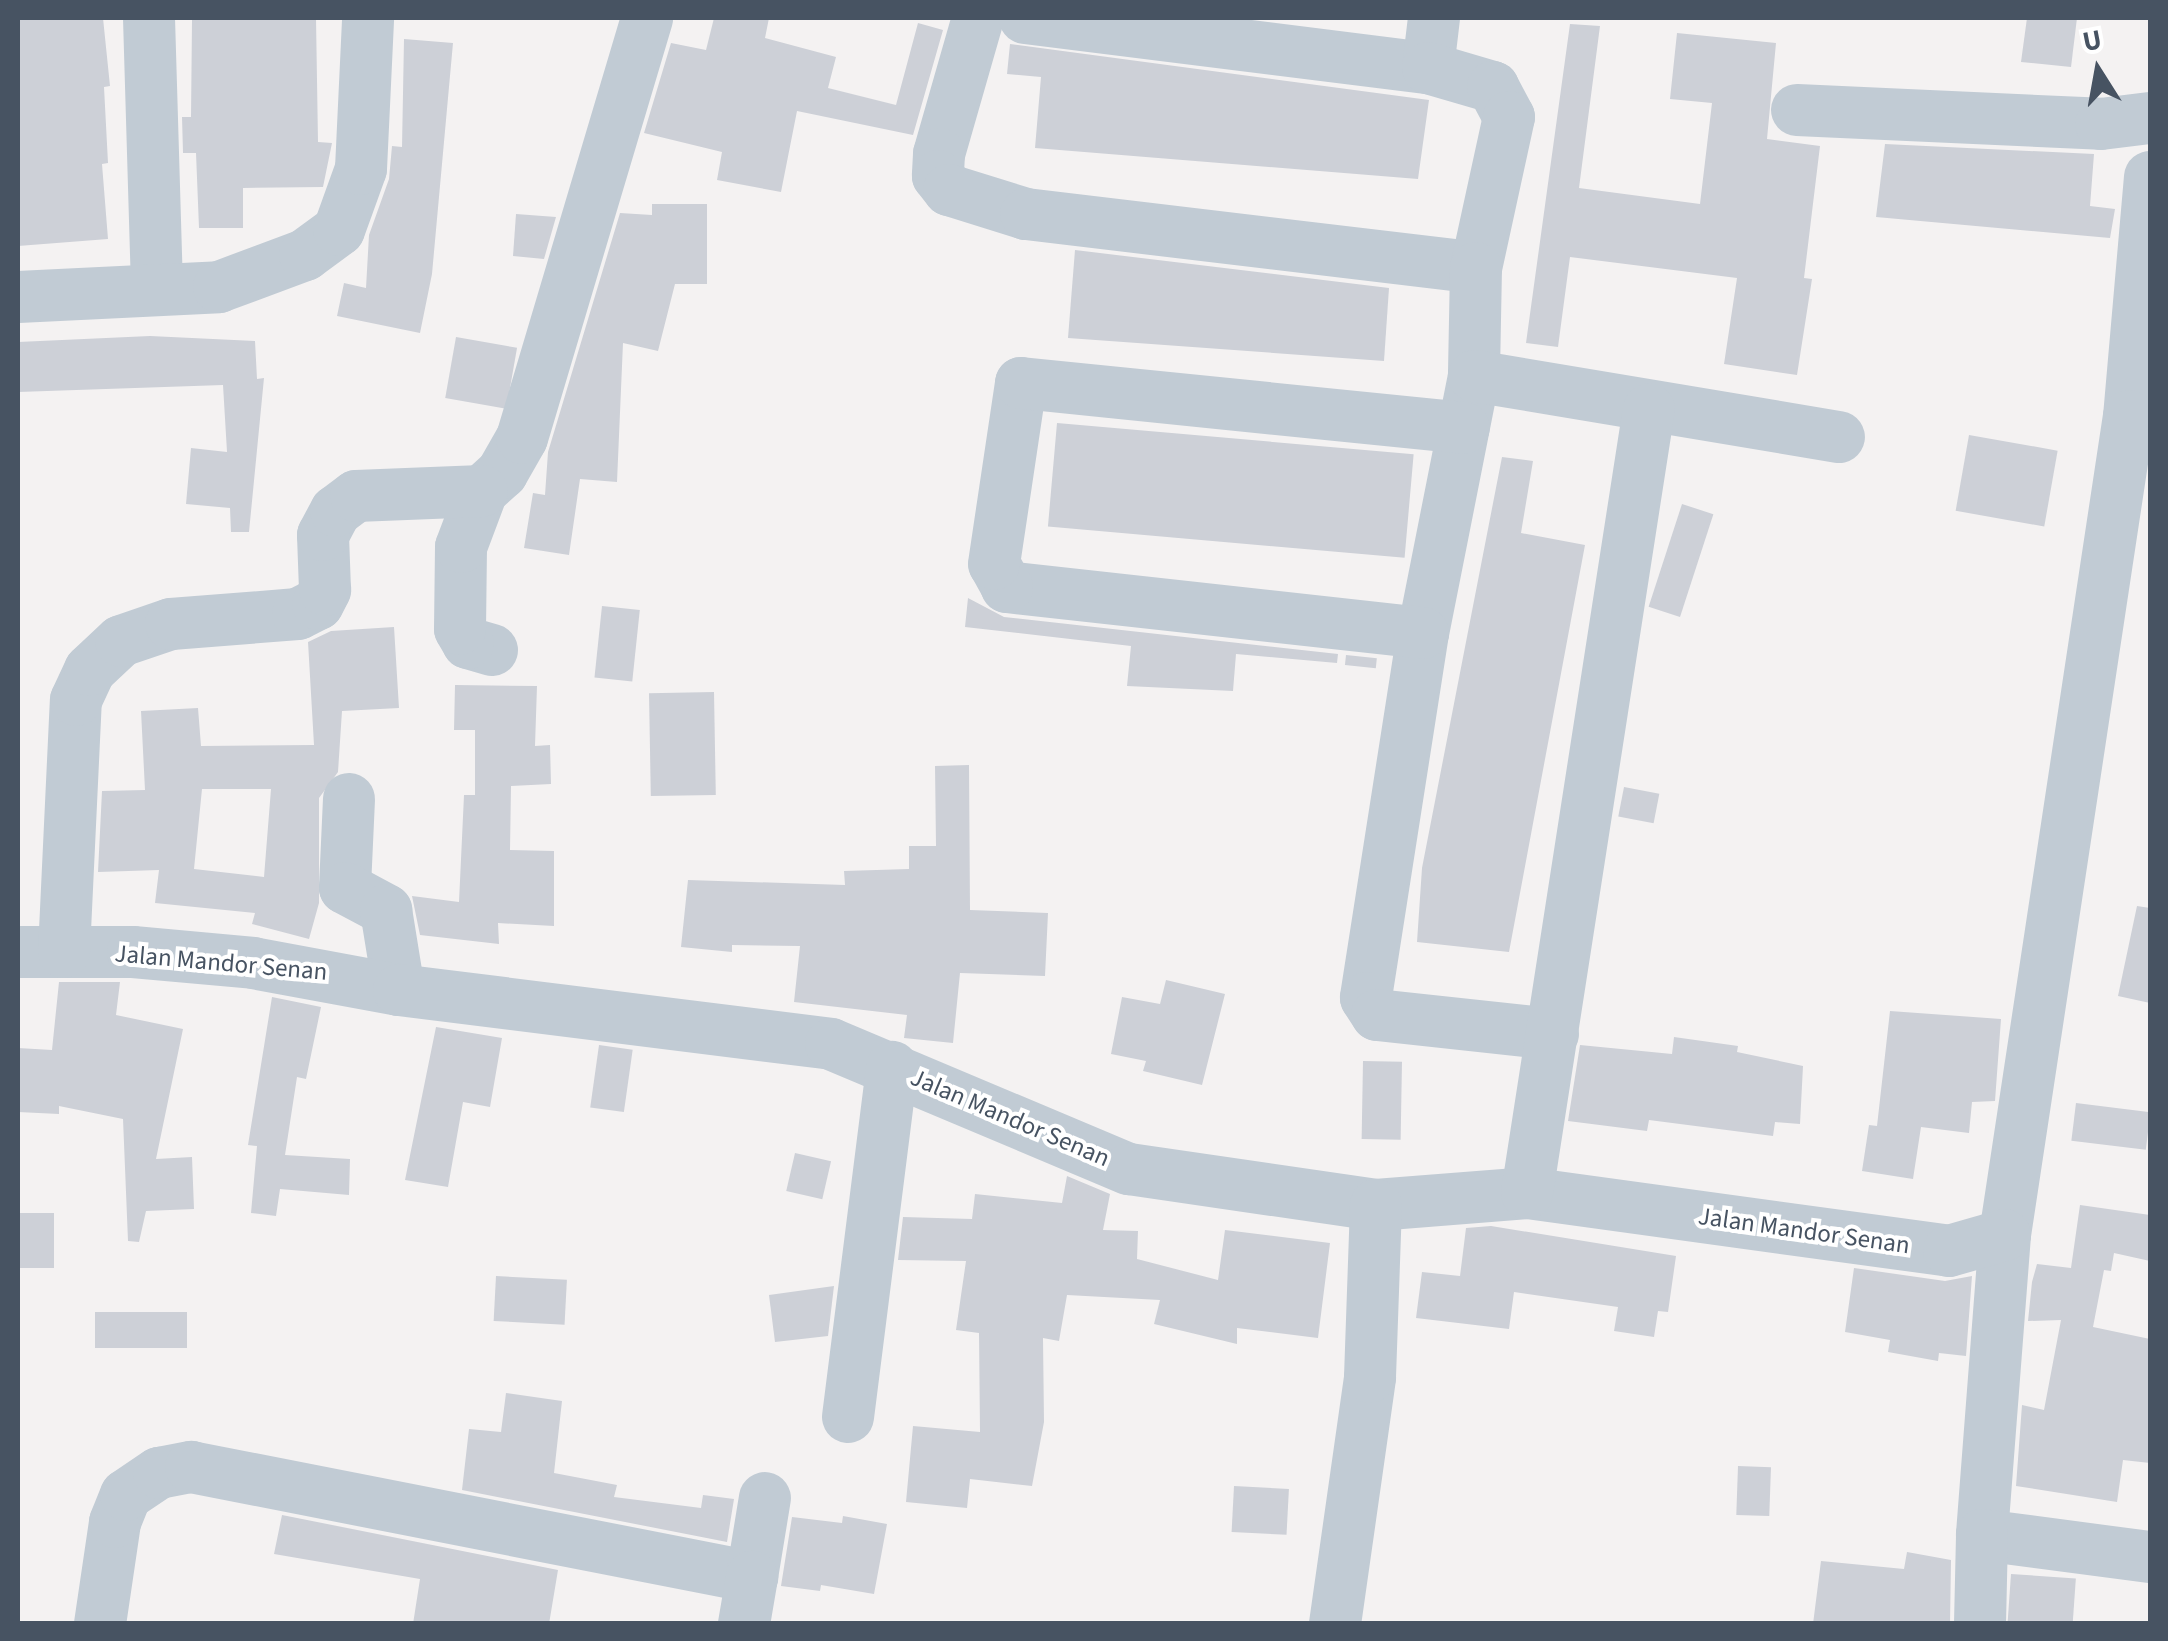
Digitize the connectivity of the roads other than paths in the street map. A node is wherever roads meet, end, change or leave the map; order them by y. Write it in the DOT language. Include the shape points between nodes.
graph roads {
  1 [pos="149,18"];
  2 [pos="368,18"];
  3 [pos="647,18"];
  4 [pos="978,18"];
  5 [pos="1025,18"];
  6 [pos="1431,43"];
  7 [pos="1797,110"];
  8 [pos="2150,118"];
  9 [pos="2150,176"];
  10 [pos="1476,268"];
  11 [pos="157,290"];
  12 [pos="18,297"];
  13 [pos="1474,376"];
  14 [pos="1648,409"];
  15 [pos="2140,417"];
  16 [pos="1464,428"];
  17 [pos="1838,436"];
  18 [pos="482,491"];
  19 [pos="1423,632"];
  20 [pos="492,650"];
  21 [pos="349,799"];
  22 [pos="41,952"];
  23 [pos="399,990"];
  24 [pos="1553,1034"];
  25 [pos="892,1067"];
  26 [pos="1527,1193"];
  27 [pos="1376,1205"];
  28 [pos="2005,1235"];
  29 [pos="848,1417"];
  30 [pos="765,1498"];
  31 [pos="1982,1535"];
  32 [pos="2150,1557"];
  33 [pos="748,1600"];
  34 [pos="100,1624"];
  35 [pos="1335,1624"];
  36 [pos="1980,1624"];
  1 -- 11 [label="street"];
  2 -- 11 [label="street" via="361,169 340,230 305,256 219,286"];
  3 -- 18 [label="street" via="522,438 502,473"];
  4 -- 10 [label="street" via="940,154 938,176 949,190 1026,214"];
  5 -- 6 [label="street"];
  6 -- 10 [label="street" via="1493,88 1509,117"];
  7 -- 8 [label="street" via="2101,124"];
  9 -- 15 [label="street"];
  10 -- 13 [label="street"];
  11 -- 12 [label="street"];
  13 -- 14 [label="street"];
  13 -- 16 [label="street"];
  14 -- 17 [label="street"];
  14 -- 24 [label="street"];
  15 -- 28 [label="street"];
  16 -- 19 [label="street"];
  16 -- 19 [label="street" via="1022,383 994,564 1006,586"];
  18 -- 20 [label="street" via="461,547 458,608 468,643"];
  18 -- 22 [label="street" via="356,496 336,511 323,535 326,590 318,604 298,614 171,624 121,642 90,670 76,700"];
  19 -- 24 [label="street" via="1366,998 1377,1015"];
  21 -- 23 [label="street" via="345,888 386,910"];
  22 -- 23 [label="street, Jalan Mandor Senan" via="253,963"];
  23 -- 25 [label="street, Jalan Mandor Senan" via="831,1044"];
  24 -- 26 [label="street"];
  25 -- 27 [label="street, Jalan Mandor Senan" via="1052,1142 1129,1169"];
  25 -- 29 [label="street"];
  26 -- 27 [label="street, Jalan Mandor Senan"];
  26 -- 28 [label="street, Jalan Mandor Senan" via="1949,1251"];
  27 -- 35 [label="street" via="1370,1377"];
  28 -- 31 [label="street"];
  30 -- 33 [label="street"];
  31 -- 32 [label="street"];
  31 -- 36 [label="street"];
  33 -- 34 [label="street" via="192,1467 159,1474 126,1495 115,1522"];
}
